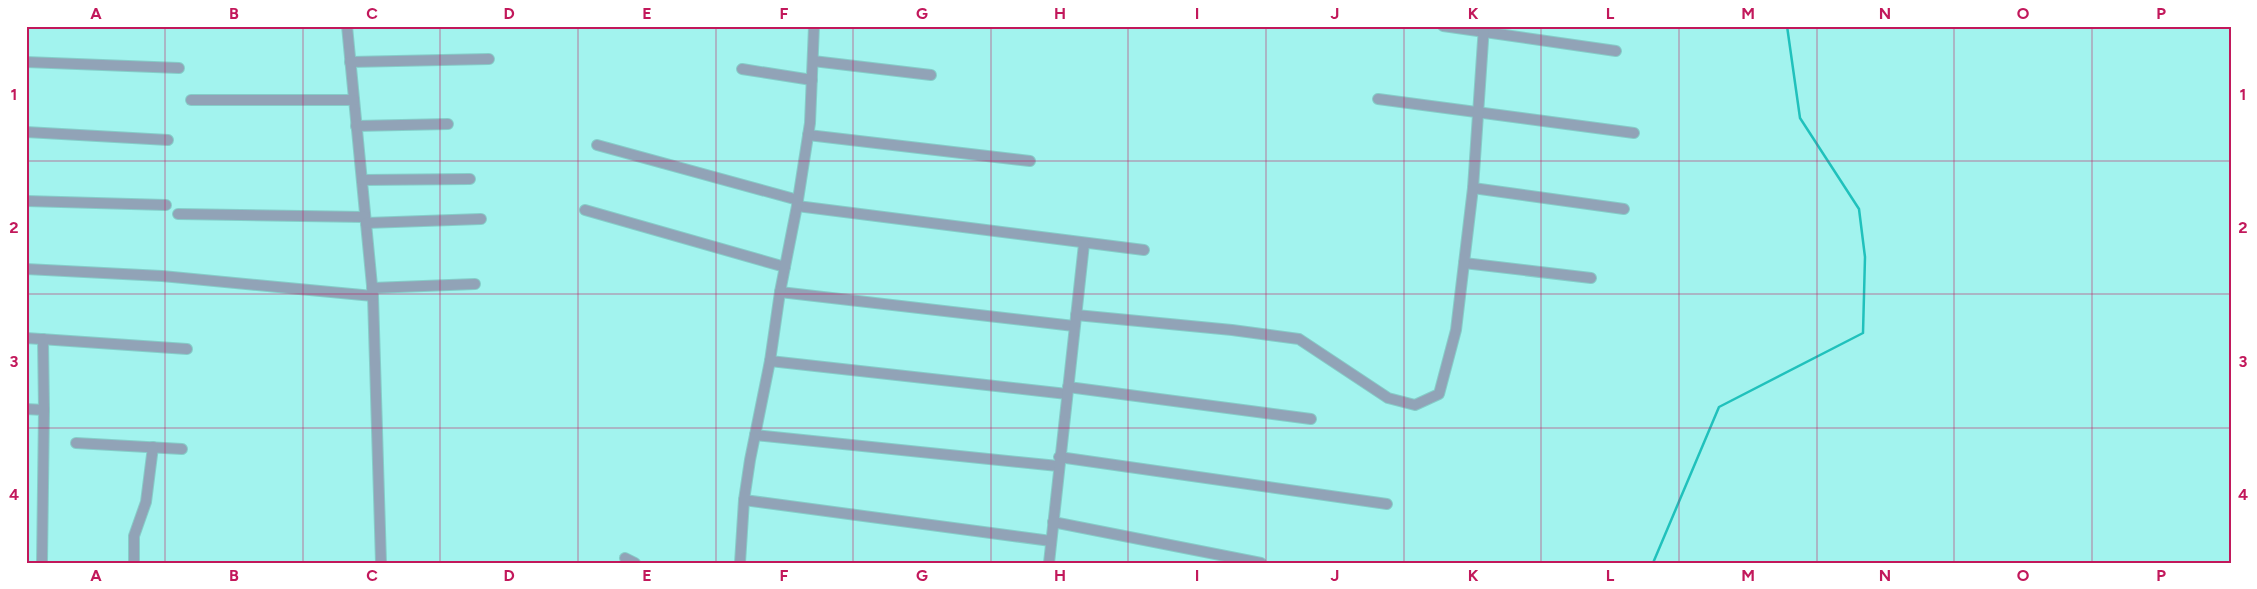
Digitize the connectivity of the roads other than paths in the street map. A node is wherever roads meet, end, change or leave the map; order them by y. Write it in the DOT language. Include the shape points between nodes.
graph roads {
  1 [pos="347,26"];
  2 [pos="814,26"];
  3 [pos="1443,26"];
  4 [pos="1484,29"];
  5 [pos="1616,51"];
  6 [pos="489,59"];
  7 [pos="26,62"];
  8 [pos="350,62"];
  9 [pos="813,62"];
  10 [pos="178,68"];
  11 [pos="742,69"];
  12 [pos="931,75"];
  13 [pos="812,80"];
  14 [pos="1378,98"];
  15 [pos="191,100"];
  16 [pos="354,100"];
  17 [pos="1478,111"];
  18 [pos="448,124"];
  19 [pos="356,126"];
  20 [pos="26,132"];
  21 [pos="1634,134"];
  22 [pos="808,135"];
  23 [pos="168,140"];
  24 [pos="597,146"];
  25 [pos="1030,161"];
  26 [pos="470,179"];
  27 [pos="362,180"];
  28 [pos="1473,188"];
  29 [pos="26,200"];
  30 [pos="798,203"];
  31 [pos="166,205"];
  32 [pos="1624,209"];
  33 [pos="585,210"];
  34 [pos="178,214"];
  35 [pos="481,219"];
  36 [pos="366,220"];
  37 [pos="1084,244"];
  38 [pos="1144,250"];
  39 [pos="1464,263"];
  40 [pos="785,267"];
  41 [pos="26,268"];
  42 [pos="1591,278"];
  43 [pos="475,284"];
  44 [pos="372,292"];
  45 [pos="780,292"];
  46 [pos="1076,314"];
  47 [pos="1074,326"];
  48 [pos="26,338"];
  49 [pos="43,339"];
  50 [pos="187,349"];
  51 [pos="770,361"];
  52 [pos="1068,391"];
  53 [pos="26,409"];
  54 [pos="44,410"];
  55 [pos="1311,419"];
  56 [pos="755,435"];
  57 [pos="76,443"];
  58 [pos="153,447"];
  59 [pos="182,449"];
  60 [pos="1059,462"];
  61 [pos="744,500"];
  62 [pos="1387,504"];
  63 [pos="1053,522"];
  64 [pos="1051,541"];
  65 [pos="625,558"];
  66 [pos="42,563"];
  67 [pos="134,563"];
  68 [pos="381,563"];
  69 [pos="636,563"];
  70 [pos="740,563"];
  71 [pos="1049,563"];
  72 [pos="1261,563"];
  1 -- 8 [label="street"];
  2 -- 9 [label="street"];
  3 -- 4 [label="street"];
  4 -- 5 [label="street"];
  4 -- 17 [label="street"];
  6 -- 8 [label="street"];
  7 -- 10 [label="street"];
  8 -- 16 [label="street"];
  9 -- 12 [label="street"];
  9 -- 13 [label="street"];
  11 -- 13 [label="street"];
  13 -- 22 [label="street"];
  14 -- 17 [label="street"];
  15 -- 16 [label="street"];
  16 -- 19 [label="street"];
  17 -- 21 [label="street"];
  17 -- 28 [label="street"];
  18 -- 19 [label="street"];
  19 -- 27 [label="street"];
  20 -- 23 [label="street"];
  22 -- 25 [label="street"];
  22 -- 30 [label="street"];
  24 -- 30 [label="street"];
  26 -- 27 [label="street"];
  27 -- 36 [label="street"];
  28 -- 32 [label="street"];
  28 -- 39 [label="street"];
  29 -- 31 [label="street"];
  30 -- 37 [label="street"];
  30 -- 40 [label="street"];
  33 -- 40 [label="street"];
  34 -- 36 [label="street"];
  35 -- 36 [label="street"];
  36 -- 44 [label="street"];
  37 -- 38 [label="street"];
  37 -- 46 [label="street"];
  39 -- 42 [label="street"];
  39 -- 46 [label="street" via="1456,330 1439,394 1414,405 1388,398 1299,339"];
  40 -- 45 [label="street"];
  41 -- 44 [label="street"];
  43 -- 44 [label="street"];
  44 -- 68 [label="street"];
  45 -- 47 [label="street"];
  45 -- 51 [label="street"];
  46 -- 47 [label="street"];
  47 -- 52 [label="street"];
  48 -- 49 [label="street"];
  49 -- 50 [label="street"];
  49 -- 54 [label="street"];
  51 -- 52 [label="street"];
  51 -- 56 [label="street"];
  52 -- 55 [label="street"];
  52 -- 60 [label="street"];
  53 -- 54 [label="street"];
  54 -- 66 [label="street"];
  56 -- 60 [label="street"];
  56 -- 61 [label="street"];
  57 -- 58 [label="street"];
  58 -- 59 [label="street"];
  58 -- 67 [label="street" via="146,502 134,536"];
  60 -- 62 [label="street"];
  60 -- 63 [label="street"];
  61 -- 64 [label="street"];
  61 -- 70 [label="street"];
  63 -- 64 [label="street"];
  63 -- 72 [label="street"];
  64 -- 71 [label="street"];
  65 -- 69 [label="street"];
}
